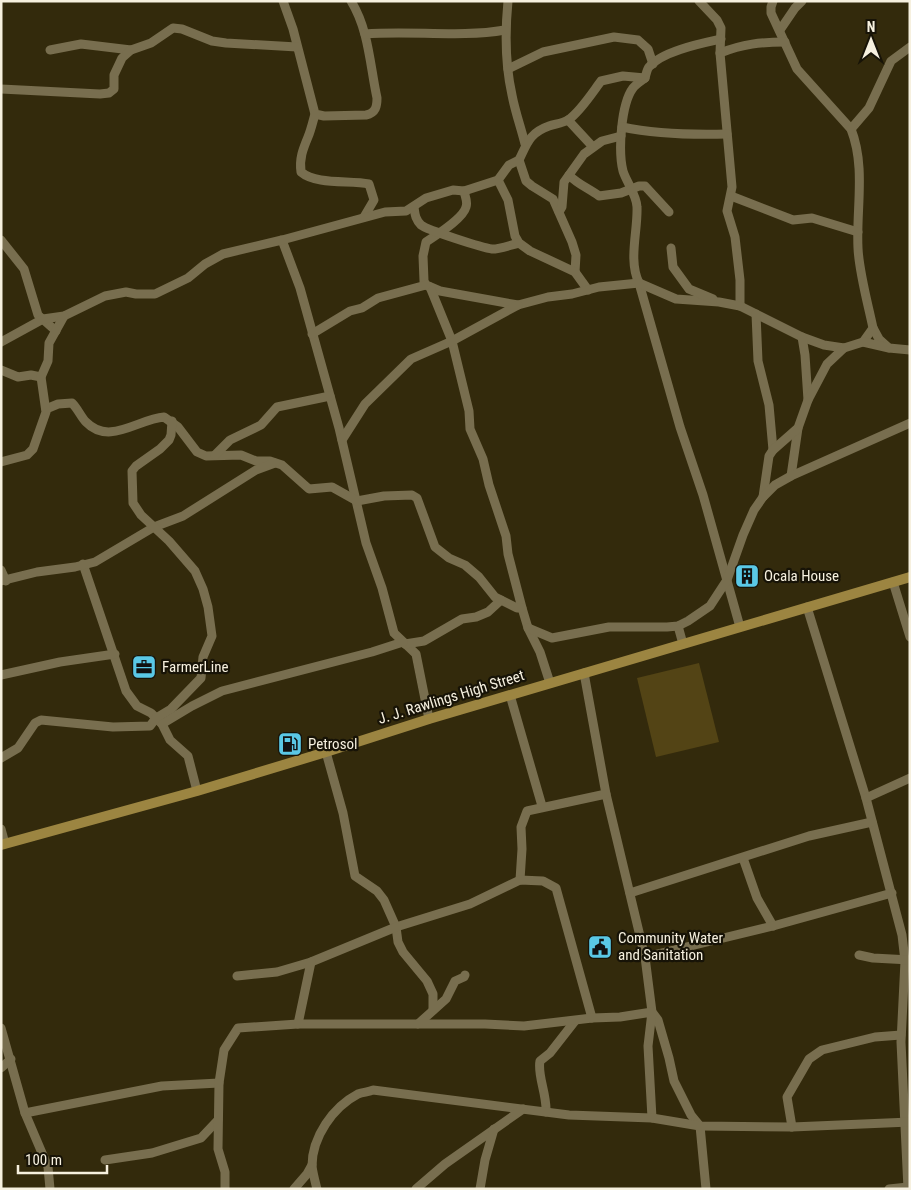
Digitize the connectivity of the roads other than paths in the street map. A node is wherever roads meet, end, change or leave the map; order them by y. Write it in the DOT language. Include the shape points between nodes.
graph roads {
  1 [pos="283,1"];
  2 [pos="351,1"];
  3 [pos="508,1"];
  4 [pos="699,1"];
  5 [pos="773,1"];
  6 [pos="802,1"];
  7 [pos="505,30"];
  8 [pos="780,30"];
  9 [pos="365,34"];
  10 [pos="722,38"];
  11 [pos="785,42"];
  12 [pos="297,47"];
  13 [pos="910,47"];
  14 [pos="50,50"];
  15 [pos="131,50"];
  16 [pos="720,53"];
  17 [pos="653,64"];
  18 [pos="508,69"];
  19 [pos="645,78"];
  20 [pos="1,89"];
  21 [pos="315,114"];
  22 [pos="568,120"];
  23 [pos="521,126"];
  24 [pos="851,130"];
  25 [pos="621,132"];
  26 [pos="534,134"];
  27 [pos="727,134"];
  28 [pos="525,144"];
  29 [pos="593,147"];
  30 [pos="519,160"];
  31 [pos="569,175"];
  32 [pos="498,180"];
  33 [pos="630,190"];
  34 [pos="464,191"];
  35 [pos="731,196"];
  36 [pos="374,200"];
  37 [pos="414,207"];
  38 [pos="391,212"];
  39 [pos="559,212"];
  40 [pos="669,212"];
  41 [pos="364,217"];
  42 [pos="438,232"];
  43 [pos="858,232"];
  44 [pos="1,240"];
  45 [pos="282,240"];
  46 [pos="518,243"];
  47 [pos="671,248"];
  48 [pos="575,272"];
  49 [pos="639,283"];
  50 [pos="428,286"];
  51 [pos="689,289"];
  52 [pos="588,290"];
  53 [pos="688,301"];
  54 [pos="718,302"];
  55 [pos="518,305"];
  56 [pos="740,306"];
  57 [pos="756,314"];
  58 [pos="64,316"];
  59 [pos="43,319"];
  60 [pos="873,328"];
  61 [pos="56,331"];
  62 [pos="312,334"];
  63 [pos="802,337"];
  64 [pos="452,340"];
  65 [pos="1,342"];
  66 [pos="863,342"];
  67 [pos="844,348"];
  68 [pos="889,348"];
  69 [pos="910,350"];
  70 [pos="1,370"];
  71 [pos="41,378"];
  72 [pos="330,396"];
  73 [pos="808,400"];
  74 [pos="46,409"];
  75 [pos="172,421"];
  76 [pos="910,423"];
  77 [pos="798,428"];
  78 [pos="182,434"];
  79 [pos="171,435"];
  80 [pos="342,440"];
  81 [pos="773,450"];
  82 [pos="215,455"];
  83 [pos="1,462"];
  84 [pos="275,463"];
  85 [pos="790,476"];
  86 [pos="763,497"];
  87 [pos="357,501"];
  88 [pos="154,527"];
  89 [pos="83,564"];
  90 [pos="1,570"];
  91 [pos="910,577"];
  92 [pos="727,580"];
  93 [pos="3,581"];
  94 [pos="893,582"];
  95 [pos="501,600"];
  96 [pos="807,607"];
  97 [pos="522,608"];
  98 [pos="678,626"];
  99 [pos="740,627"];
  100 [pos="528,628"];
  101 [pos="910,637"];
  102 [pos="404,643"];
  103 [pos="684,644"];
  104 [pos="115,654"];
  105 [pos="584,673"];
  106 [pos="1,675"];
  107 [pos="550,683"];
  108 [pos="510,695"];
  109 [pos="429,719"];
  110 [pos="159,721"];
  111 [pos="326,752"];
  112 [pos="1,758"];
  113 [pos="910,778"];
  114 [pos="197,791"];
  115 [pos="606,794"];
  116 [pos="866,798"];
  117 [pos="542,806"];
  118 [pos="872,822"];
  119 [pos="1,829"];
  120 [pos="3,845"];
  121 [pos="743,858"];
  122 [pos="520,880"];
  123 [pos="630,893"];
  124 [pos="892,894"];
  125 [pos="773,926"];
  126 [pos="396,927"];
  127 [pos="859,955"];
  128 [pos="645,957"];
  129 [pos="907,961"];
  130 [pos="311,962"];
  131 [pos="465,974"];
  132 [pos="237,976"];
  133 [pos="433,994"];
  134 [pos="446,999"];
  135 [pos="433,1010"];
  136 [pos="652,1012"];
  137 [pos="592,1018"];
  138 [pos="574,1021"];
  139 [pos="298,1024"];
  140 [pos="418,1024"];
  141 [pos="1,1028"];
  142 [pos="904,1040"];
  143 [pos="11,1060"];
  144 [pos="1,1068"];
  145 [pos="219,1083"];
  146 [pos="523,1109"];
  147 [pos="546,1112"];
  148 [pos="25,1113"];
  149 [pos="652,1118"];
  150 [pos="218,1120"];
  151 [pos="908,1122"];
  152 [pos="700,1126"];
  153 [pos="792,1127"];
  154 [pos="494,1129"];
  155 [pos="106,1160"];
  156 [pos="312,1165"];
  157 [pos="908,1188"];
  158 [pos="50,1189"];
  159 [pos="225,1189"];
  160 [pos="294,1189"];
  161 [pos="317,1189"];
  162 [pos="416,1189"];
  163 [pos="480,1189"];
  164 [pos="706,1189"];
  165 [pos="889,1189"];
  1 -- 12 [label="street"];
  2 -- 9 [label="street"];
  3 -- 7 [label="street"];
  4 -- 10 [label="street" via="717,20"];
  5 -- 8 [label="street" via="771,13"];
  6 -- 8 [label="street"];
  7 -- 9 [label="street" via="482,34"];
  7 -- 18 [label="street"];
  8 -- 11 [label="street"];
  9 -- 21 [label="street" via="376,108 366,115"];
  10 -- 16 [label="street"];
  10 -- 17 [label="street" via="687,46"];
  11 -- 16 [label="street" via="760,42"];
  11 -- 24 [label="street" via="797,69"];
  12 -- 15 [label="street" via="212,41 173,28 151,43"];
  12 -- 21 [label="street"];
  13 -- 24 [label="street" via="891,61 869,108"];
  14 -- 15 [label="street" via="81,44"];
  15 -- 20 [label="street" via="122,58 114,75 114,89 109,93"];
  16 -- 27 [label="street"];
  17 -- 18 [label="street" via="648,49 638,40 614,37 543,52"];
  17 -- 19 [label="street"];
  18 -- 23 [label="street" via="511,94"];
  19 -- 22 [label="street" via="623,76 601,81 584,106"];
  19 -- 25 [label="street" via="630,95"];
  21 -- 36 [label="street" via="301,155 301,172 305,176 369,184"];
  22 -- 26 [label="street"];
  22 -- 29 [label="street"];
  23 -- 26 [label="street"];
  23 -- 28 [label="street"];
  24 -- 43 [label="street" via="860,191"];
  25 -- 27 [label="street"];
  25 -- 29 [label="street"];
  25 -- 33 [label="street" via="623,170"];
  26 -- 28 [label="street"];
  27 -- 35 [label="street"];
  28 -- 30 [label="street"];
  29 -- 31 [label="street"];
  30 -- 32 [label="street" via="509,165"];
  30 -- 39 [label="street" via="526,181 553,199"];
  31 -- 33 [label="street" via="599,196"];
  31 -- 39 [label="street" via="564,182 563,206"];
  32 -- 34 [label="street"];
  32 -- 46 [label="street" via="508,200"];
  33 -- 40 [label="street" via="645,186"];
  33 -- 49 [label="street" via="637,206 634,272"];
  34 -- 37 [label="street" via="453,190 419,202"];
  34 -- 42 [label="street" via="467,202 460,218"];
  35 -- 43 [label="street" via="793,220 812,218"];
  35 -- 56 [label="street" via="728,217 735,237"];
  36 -- 38 [label="street" via="382,209"];
  36 -- 41 [label="street"];
  37 -- 38 [label="street"];
  37 -- 42 [label="street" via="415,217 421,225"];
  38 -- 41 [label="street"];
  39 -- 48 [label="street" via="576,254"];
  41 -- 45 [label="street"];
  42 -- 46 [label="street" via="474,246 492,249"];
  42 -- 50 [label="street" via="426,242 423,256"];
  43 -- 60 [label="street" via="858,250"];
  44 -- 59 [label="street" via="24,269 36,311"];
  45 -- 58 [label="street" via="222,254 188,278 155,294 126,292 105,296"];
  45 -- 62 [label="street" via="300,288"];
  46 -- 48 [label="street" via="530,252"];
  47 -- 51 [label="street" via="673,267"];
  48 -- 52 [label="street"];
  49 -- 52 [label="street"];
  49 -- 53 [label="street"];
  49 -- 92 [label="street"];
  50 -- 55 [label="street"];
  50 -- 62 [label="street" via="378,298"];
  50 -- 64 [label="street"];
  51 -- 53 [label="street"];
  51 -- 54 [label="street"];
  52 -- 55 [label="street"];
  53 -- 54 [label="street"];
  54 -- 56 [label="street"];
  55 -- 64 [label="street"];
  56 -- 57 [label="street"];
  57 -- 63 [label="street"];
  57 -- 81 [label="street" via="758,361 770,405"];
  58 -- 59 [label="street"];
  58 -- 61 [label="street"];
  59 -- 61 [label="street"];
  59 -- 65 [label="street"];
  60 -- 66 [label="street"];
  60 -- 68 [label="street"];
  61 -- 71 [label="street" via="49,343 48,362"];
  62 -- 72 [label="street"];
  63 -- 67 [label="street"];
  63 -- 73 [label="street"];
  64 -- 80 [label="street" via="411,359 365,404"];
  64 -- 97 [label="street" via="469,411 470,429 484,459"];
  66 -- 67 [label="street"];
  66 -- 68 [label="street"];
  67 -- 73 [label="street" via="826,364"];
  68 -- 69 [label="street"];
  70 -- 71 [label="street" via="18,376"];
  71 -- 74 [label="street"];
  72 -- 80 [label="street"];
  72 -- 82 [label="street" via="277,408 260,424 230,440"];
  73 -- 77 [label="street"];
  74 -- 75 [label="street" via="58,404 72,404 86,422 108,434 158,418"];
  74 -- 83 [label="street" via="33,449 27,455"];
  75 -- 78 [label="street"];
  75 -- 79 [label="street"];
  76 -- 85 [label="street"];
  77 -- 81 [label="street"];
  77 -- 85 [label="street"];
  78 -- 79 [label="street"];
  78 -- 82 [label="street" via="197,452"];
  79 -- 88 [label="street" via="160,449 132,471 134,506"];
  80 -- 87 [label="street"];
  81 -- 86 [label="street" via="767,462"];
  82 -- 84 [label="street" via="241,455"];
  84 -- 87 [label="street" via="282,465 306,488 335,488"];
  84 -- 88 [label="street" via="256,470 183,516"];
  85 -- 86 [label="street"];
  86 -- 92 [label="street" via="743,534"];
  87 -- 95 [label="street" via="384,496 412,495 417,498 435,547 465,565"];
  87 -- 102 [label="street" via="390,623"];
  88 -- 89 [label="street" via="95,562"];
  88 -- 110 [label="street" via="195,571 208,607 212,636 203,656 201,678"];
  89 -- 93 [label="street"];
  89 -- 104 [label="street"];
  90 -- 93 [label="street"];
  91 -- 94 [label="main road, J. J. Rawlings High Street"];
  92 -- 98 [label="street" via="710,606"];
  92 -- 99 [label="street"];
  94 -- 96 [label="main road, J. J. Rawlings High Street"];
  94 -- 101 [label="street"];
  95 -- 97 [label="street"];
  95 -- 102 [label="street" via="488,612 462,619 424,641"];
  96 -- 99 [label="main road, J. J. Rawlings High Street"];
  96 -- 116 [label="street"];
  97 -- 100 [label="street"];
  98 -- 100 [label="street" via="609,627 552,638"];
  98 -- 103 [label="street"];
  99 -- 103 [label="main road, J. J. Rawlings High Street"];
  100 -- 107 [label="street"];
  102 -- 109 [label="street" via="416,654 419,662"];
  102 -- 110 [label="street" via="222,691"];
  103 -- 105 [label="main road, J. J. Rawlings High Street"];
  104 -- 106 [label="street"];
  104 -- 110 [label="street" via="126,691 137,706 151,712"];
  105 -- 107 [label="main road, J. J. Rawlings High Street"];
  105 -- 115 [label="street"];
  107 -- 108 [label="main road, J. J. Rawlings High Street"];
  108 -- 109 [label="main road, J. J. Rawlings High Street"];
  108 -- 117 [label="street"];
  109 -- 111 [label="main road, J. J. Rawlings High Street"];
  110 -- 112 [label="street" via="144,727 42,720 35,723 18,748"];
  110 -- 114 [label="street" via="170,740 188,756"];
  111 -- 114 [label="main road, J. J. Rawlings High Street"];
  111 -- 126 [label="street" via="344,813 355,876 377,891"];
  113 -- 116 [label="street"];
  114 -- 120 [label="main road, J. J. Rawlings High Street"];
  115 -- 117 [label="street"];
  115 -- 123 [label="street"];
  116 -- 118 [label="street"];
  117 -- 122 [label="street" via="526,811 521,827"];
  118 -- 121 [label="street" via="809,836"];
  118 -- 124 [label="street"];
  119 -- 120 [label="street"];
  121 -- 123 [label="street"];
  121 -- 125 [label="street" via="757,898"];
  122 -- 126 [label="street" via="470,904"];
  122 -- 137 [label="street" via="543,881 556,888"];
  123 -- 128 [label="street"];
  124 -- 125 [label="street"];
  124 -- 129 [label="street"];
  125 -- 128 [label="street"];
  126 -- 130 [label="street"];
  126 -- 133 [label="street" via="403,952 427,981"];
  127 -- 129 [label="street"];
  128 -- 136 [label="street"];
  129 -- 142 [label="street"];
  130 -- 132 [label="street" via="277,972"];
  130 -- 139 [label="street"];
  131 -- 134 [label="street" via="455,981"];
  133 -- 134 [label="street"];
  133 -- 135 [label="street"];
  134 -- 135 [label="street"];
  135 -- 140 [label="street"];
  136 -- 137 [label="street"];
  136 -- 149 [label="street" via="648,1046"];
  136 -- 152 [label="street" via="658,1020 674,1081"];
  137 -- 138 [label="street"];
  138 -- 140 [label="street" via="524,1026"];
  138 -- 147 [label="street" via="540,1061 538,1069"];
  139 -- 140 [label="street"];
  139 -- 145 [label="street" via="238,1028 224,1050"];
  141 -- 143 [label="street"];
  142 -- 151 [label="street" via="902,1098"];
  142 -- 153 [label="street" via="875,1037 822,1050 809,1060 787,1097"];
  143 -- 144 [label="street"];
  143 -- 148 [label="street"];
  145 -- 148 [label="street" via="162,1086"];
  145 -- 150 [label="street"];
  146 -- 147 [label="street"];
  146 -- 154 [label="street"];
  146 -- 156 [label="street" via="374,1090 359,1094 328,1121 319,1136"];
  147 -- 149 [label="street"];
  148 -- 158 [label="street" via="48,1167"];
  149 -- 152 [label="street"];
  150 -- 155 [label="street" via="202,1138 152,1153"];
  150 -- 159 [label="street" via="218,1149 225,1172"];
  151 -- 153 [label="street"];
  151 -- 157 [label="street"];
  152 -- 153 [label="street"];
  152 -- 164 [label="street"];
  154 -- 162 [label="street"];
  154 -- 163 [label="street"];
  156 -- 160 [label="street"];
  156 -- 161 [label="street"];
  157 -- 165 [label="street"];
}
